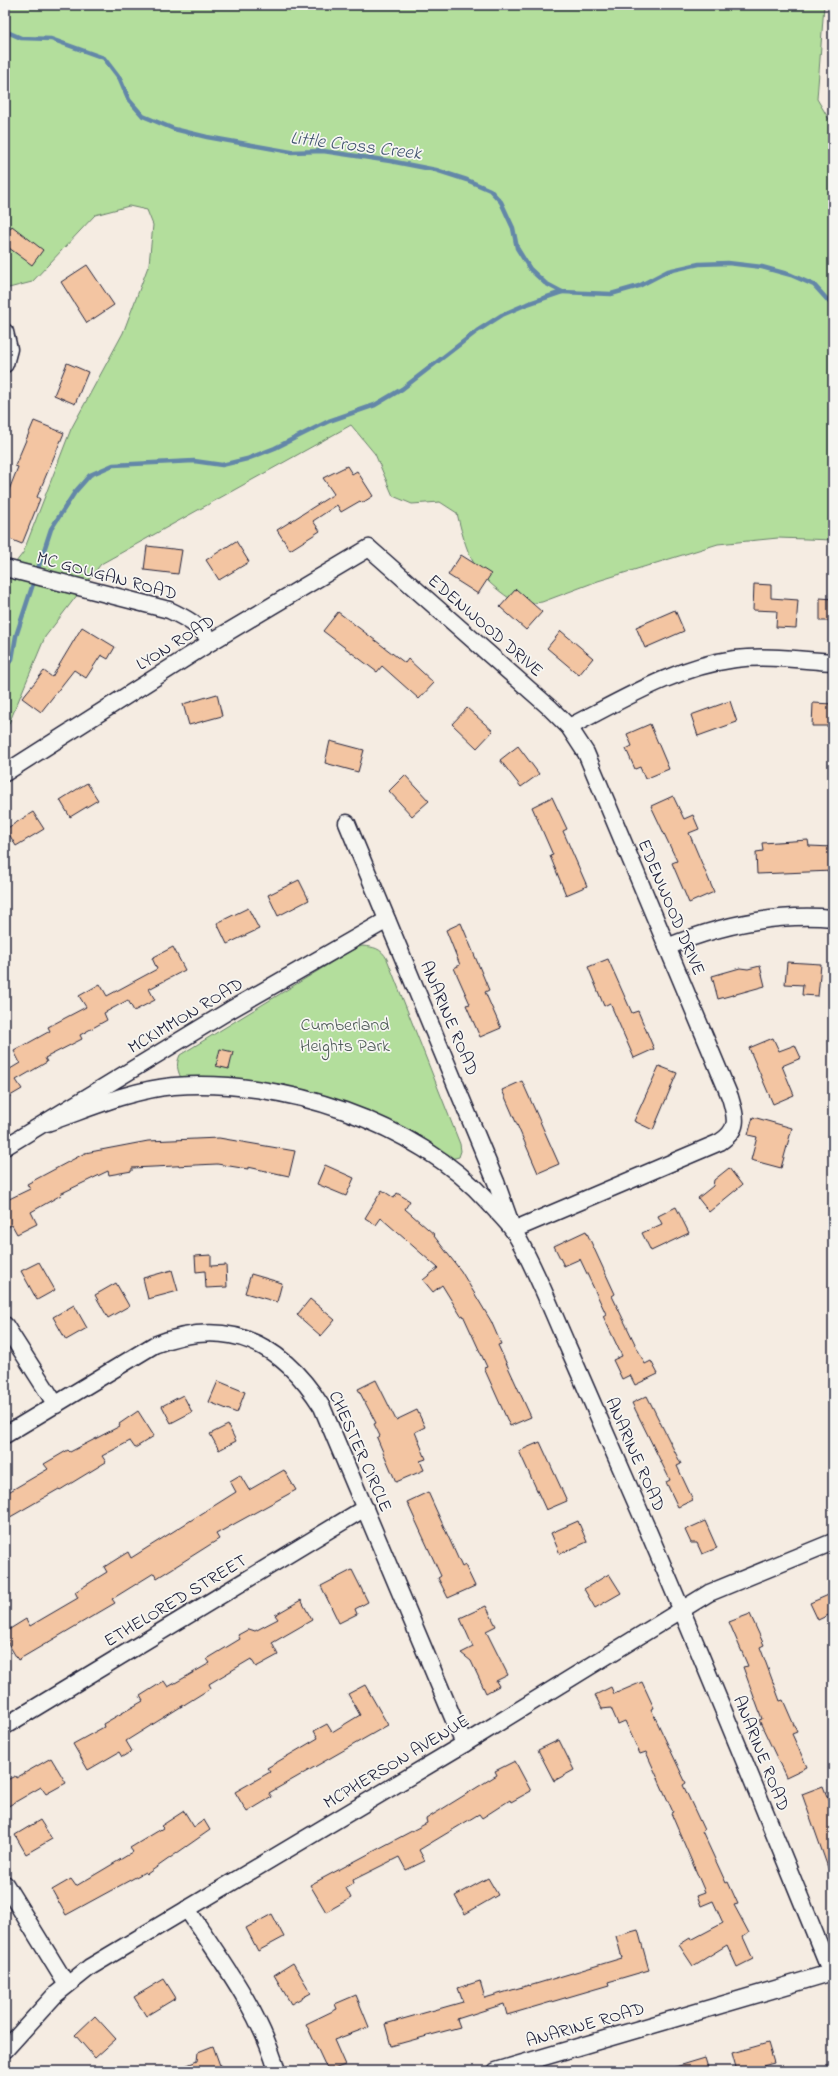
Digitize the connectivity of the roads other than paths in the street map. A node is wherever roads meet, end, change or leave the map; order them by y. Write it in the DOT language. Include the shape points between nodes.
graph roads {
  1 [pos="6,336"];
  2 [pos="5,364"];
  3 [pos="369,548"];
  4 [pos="5,568"];
  5 [pos="212,642"];
  6 [pos="833,662"];
  7 [pos="569,727"];
  8 [pos="5,773"];
  9 [pos="347,823"];
  10 [pos="833,918"];
  11 [pos="387,920"];
  12 [pos="668,947"];
  13 [pos="47,1123"];
  14 [pos="5,1147"];
  15 [pos="513,1230"];
  16 [pos="5,1325"];
  17 [pos="56,1404"];
  18 [pos="5,1435"];
  19 [pos="365,1508"];
  20 [pos="833,1542"];
  21 [pos="682,1610"];
  22 [pos="5,1726"];
  23 [pos="464,1744"];
  24 [pos="5,1884"];
  25 [pos="187,1908"];
  26 [pos="832,1973"];
  27 [pos="67,1984"];
  28 [pos="5,2050"];
  29 [pos="277,2071"];
  30 [pos="496,2071"];
  1 -- 2 [label="street" via="9,349"];
  3 -- 5 [label="street, LYON ROAD"];
  3 -- 7 [label="street, EDENWOOD DRIVE"];
  4 -- 5 [label="street, MC GOUGAN ROAD" via="169,610 188,619 205,632"];
  5 -- 8 [label="street, LYON ROAD"];
  6 -- 7 [label="street" via="757,658 705,664 656,683"];
  7 -- 12 [label="street, EDENWOOD DRIVE" via="586,753"];
  9 -- 11 [label="street, ANARINE ROAD"];
  10 -- 12 [label="street" via="780,917 749,922 718,929"];
  11 -- 13 [label="street, MCKIMMON ROAD" via="217,1018"];
  11 -- 15 [label="street, ANARINE ROAD" via="496,1182"];
  12 -- 15 [label="street, EDENWOOD DRIVE" via="730,1097 736,1117 734,1128 729,1136 720,1142"];
  13 -- 14 [label="street, MCKIMMON ROAD"];
  13 -- 15 [label="street, ANARINE ROAD" via="127,1095 171,1086 218,1085 270,1091 351,1114 389,1130 426,1150 452,1167 476,1188"];
  15 -- 21 [label="street, ANARINE ROAD" via="547,1298"];
  16 -- 17 [label="street"];
  17 -- 18 [label="street, CHESTER CIRCLE"];
  17 -- 19 [label="street, CHESTER CIRCLE" via="154,1345 174,1338 194,1333 215,1333 246,1338 282,1359 311,1389 322,1407"];
  19 -- 22 [label="street, ETHELORED STREET"];
  19 -- 23 [label="street, CHESTER CIRCLE"];
  20 -- 21 [label="street, MCPHERSON AVENUE" via="709,1593"];
  21 -- 23 [label="street, MCPHERSON AVENUE"];
  21 -- 26 [label="street, ANARINE ROAD"];
  23 -- 25 [label="street, MCPHERSON AVENUE"];
  24 -- 27 [label="street"];
  25 -- 27 [label="street, MCPHERSON AVENUE" via="90,1967"];
  25 -- 29 [label="street" via="244,1994 264,2035"];
  26 -- 30 [label="street, ANARINE ROAD"];
  27 -- 28 [label="street, MCPHERSON AVENUE"];
}
